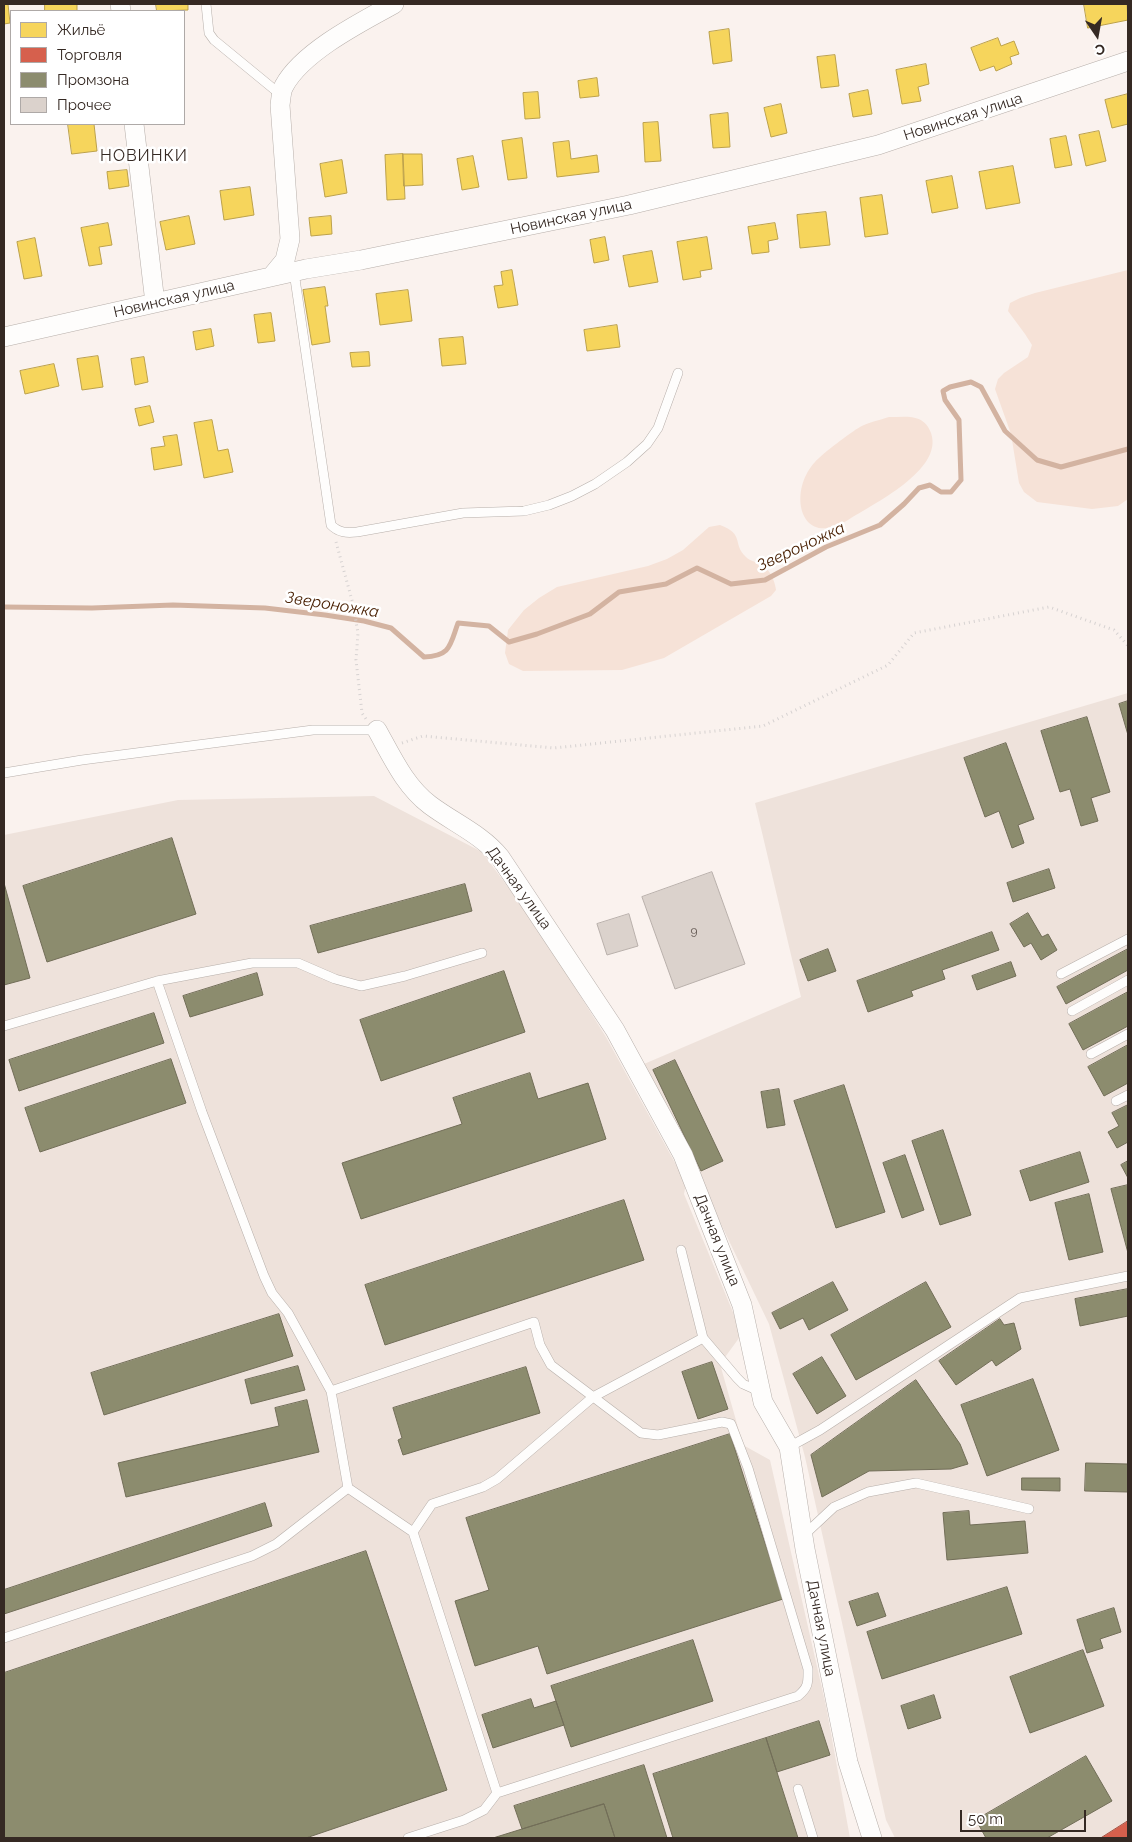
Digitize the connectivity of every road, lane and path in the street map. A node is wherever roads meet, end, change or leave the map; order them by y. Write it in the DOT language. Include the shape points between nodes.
graph roads {
  1 [pos="206,4"];
  2 [pos="394,4"];
  3 [pos="1128,61"];
  4 [pos="281,95"];
  5 [pos="134,125"];
  6 [pos="290,239"];
  7 [pos="321,267"];
  8 [pos="294,272"];
  9 [pos="272,277"];
  10 [pos="155,303"];
  11 [pos="4,337"];
  12 [pos="678,373"];
  13 [pos="331,525"];
  14 [pos="1128,646"];
  15 [pos="377,730"];
  16 [pos="387,748"];
  17 [pos="4,773"];
  18 [pos="1128,939"];
  19 [pos="482,953"];
  20 [pos="1061,974"];
  21 [pos="1128,980"];
  22 [pos="157,981"];
  23 [pos="1072,1011"];
  24 [pos="4,1026"];
  25 [pos="1128,1034"];
  26 [pos="1091,1054"];
  27 [pos="1128,1095"];
  28 [pos="1116,1101"];
  29 [pos="681,1250"];
  30 [pos="1128,1276"];
  31 [pos="703,1338"];
  32 [pos="330,1391"];
  33 [pos="761,1392"];
  34 [pos="593,1397"];
  35 [pos="789,1447"];
  36 [pos="348,1488"];
  37 [pos="1028,1509"];
  38 [pos="413,1532"];
  39 [pos="804,1535"];
  40 [pos="4,1638"];
  41 [pos="798,1789"];
  42 [pos="496,1793"];
  43 [pos="408,1838"];
  44 [pos="813,1838"];
  45 [pos="872,1838"];
  1 -- 4 [label="lane" via="209,33 214,40"];
  2 -- 4 [label="street" via="315,52 294,72"];
  3 -- 7 [label="street, Новинская улица" via="878,144 629,205"];
  4 -- 6 [label="street"];
  5 -- 10 [label="street"];
  6 -- 7 [label="street" via="304,260"];
  6 -- 9 [label="street" via="285,260"];
  7 -- 8 [label="street, Новинская улица"];
  8 -- 9 [label="street, Новинская улица"];
  8 -- 13 [label="lane"];
  9 -- 10 [label="street, Новинская улица"];
  10 -- 11 [label="street, Новинская улица"];
  12 -- 13 [label="lane" via="658,428 647,444 627,462 572,496 524,511 463,513 357,532 347,533"];
  13 -- 15 [label="path" via="358,633 356,660 362,713"];
  14 -- 16 [label="path" via="1114,630 1049,607 914,633 888,665 764,726 554,748 423,736"];
  15 -- 16 [label="street, Дачная улица"];
  15 -- 17 [label="lane" via="314,730"];
  16 -- 33 [label="street, Дачная улица" via="405,780 418,795 495,851 615,1030 686,1164 742,1305"];
  18 -- 20 [label="lane"];
  19 -- 22 [label="lane" via="361,986 298,963 252,963"];
  21 -- 23 [label="lane"];
  22 -- 24 [label="lane"];
  22 -- 32 [label="lane" via="264,1276"];
  25 -- 26 [label="lane"];
  27 -- 28 [label="lane"];
  29 -- 31 [label="lane"];
  30 -- 35 [label="lane" via="1020,1298 820,1430"];
  31 -- 33 [label="lane" via="743,1384"];
  31 -- 34 [label="lane"];
  32 -- 34 [label="lane" via="534,1322 540,1345 551,1365"];
  32 -- 36 [label="lane"];
  33 -- 35 [label="street, Дачная улица"];
  34 -- 38 [label="lane" via="498,1479 432,1504"];
  34 -- 42 [label="lane" via="640,1433 658,1434 722,1422 731,1424 754,1487 808,1669 808,1682 798,1696"];
  35 -- 39 [label="street, Дачная улица"];
  36 -- 38 [label="lane"];
  36 -- 40 [label="lane" via="276,1544 252,1556"];
  37 -- 39 [label="lane" via="916,1483 868,1492 834,1508"];
  38 -- 42 [label="lane"];
  39 -- 45 [label="street, Дачная улица" via="848,1762"];
  41 -- 44 [label="lane"];
  42 -- 43 [label="lane" via="484,1810"];
}
